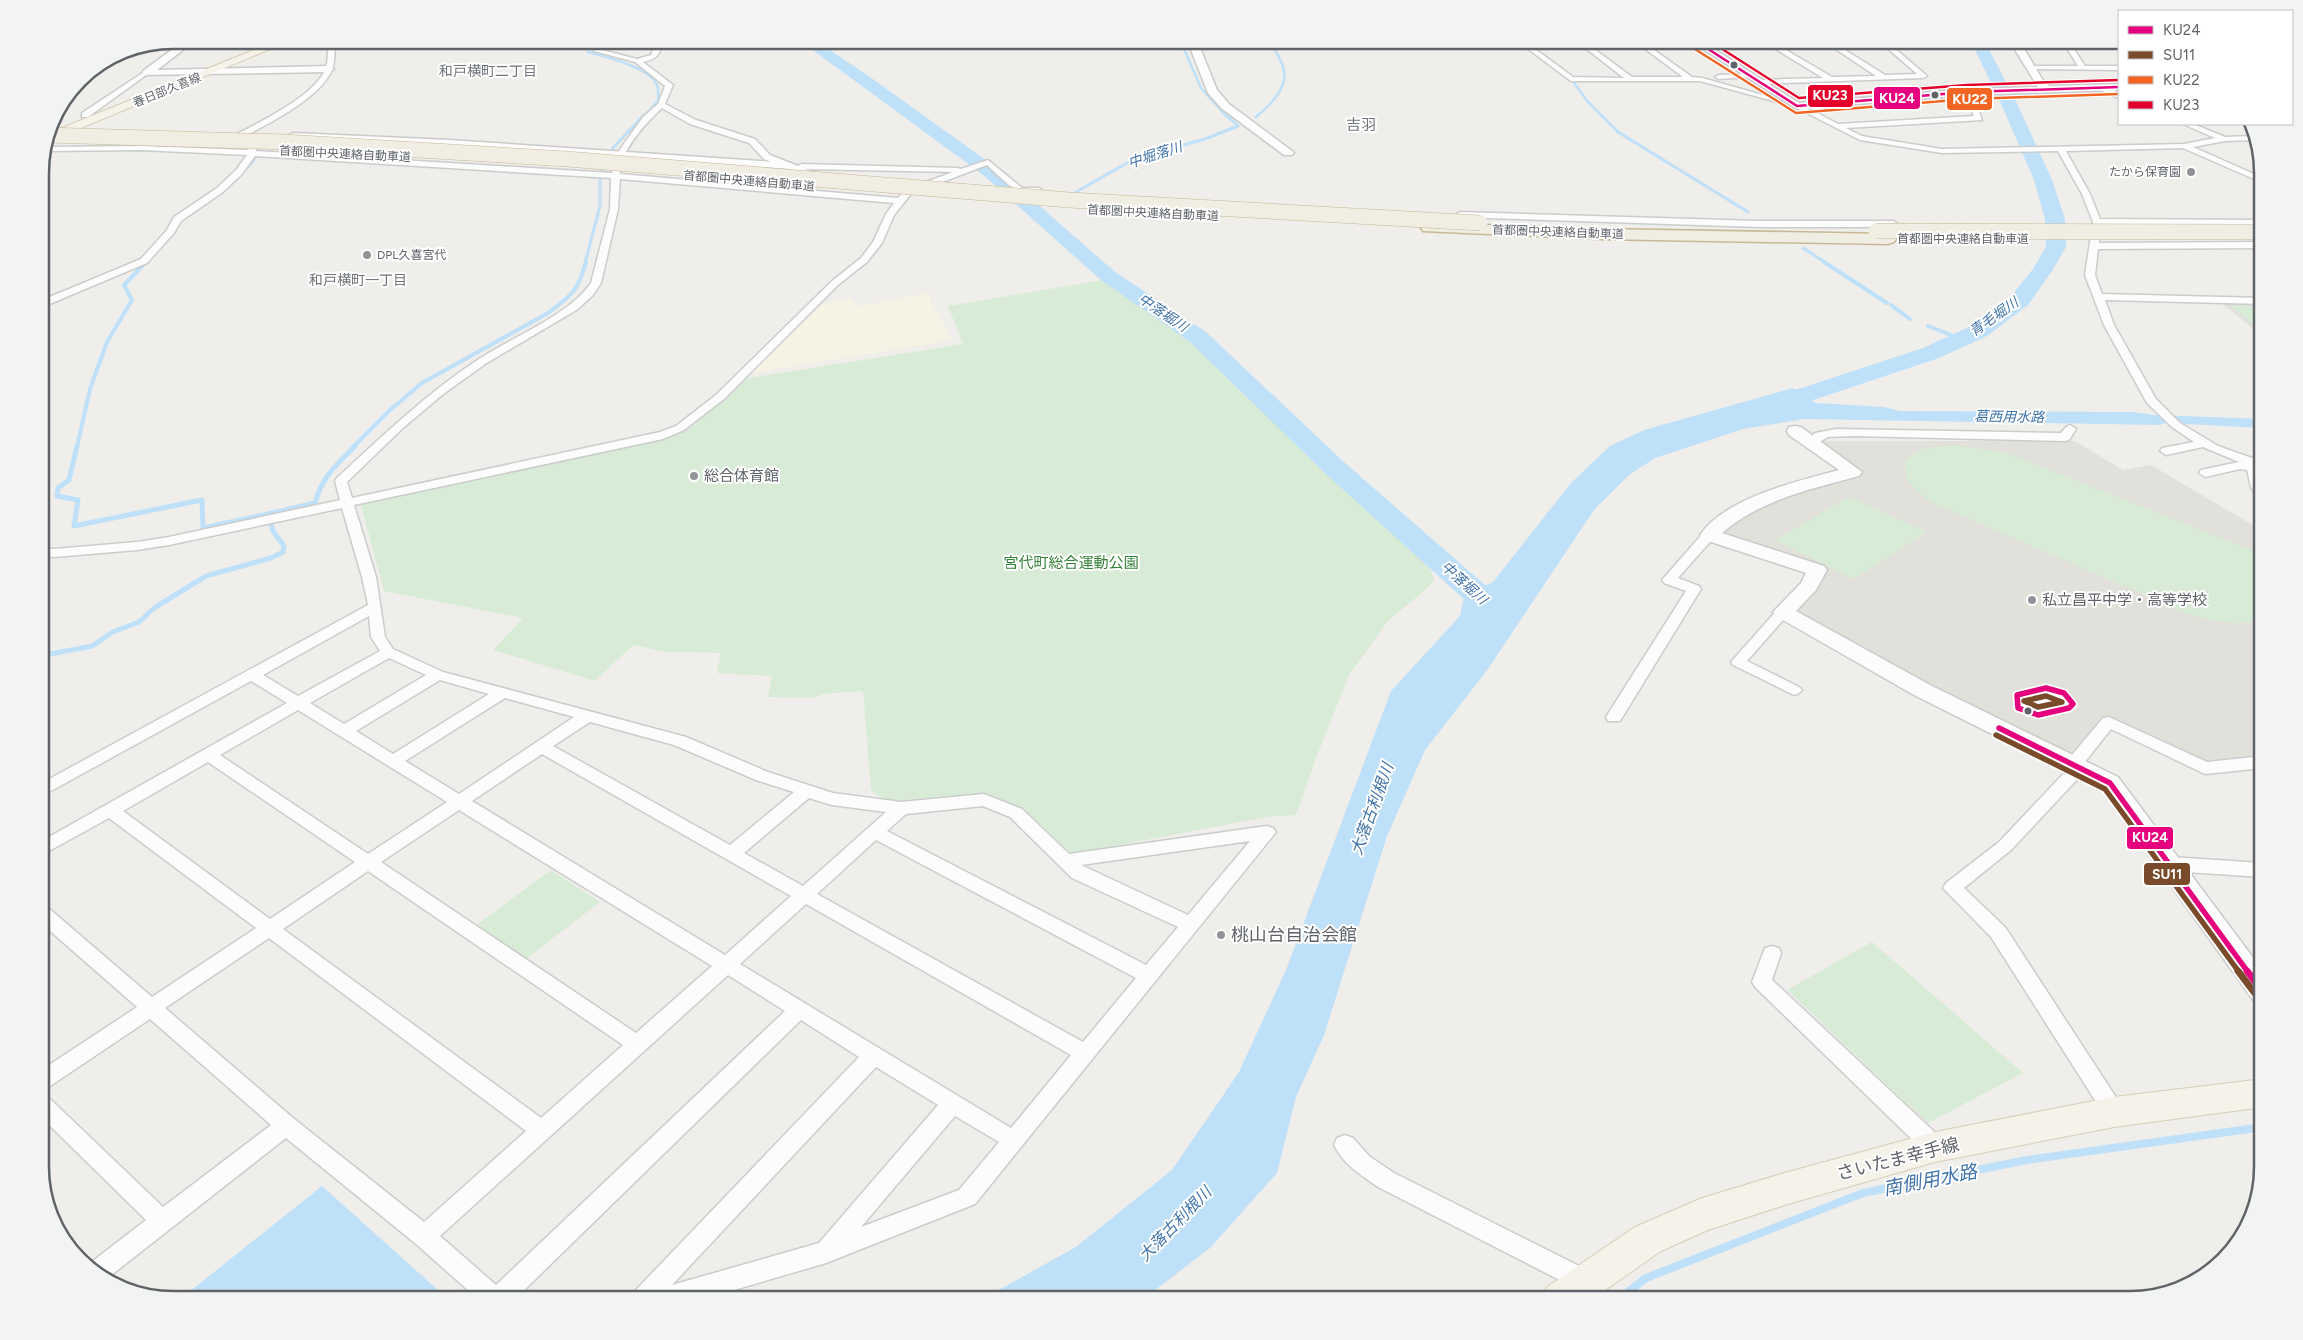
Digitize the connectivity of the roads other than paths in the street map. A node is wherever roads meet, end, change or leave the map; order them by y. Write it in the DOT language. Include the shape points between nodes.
graph roads {
  1 [pos="179,49"];
  2 [pos="265,49"];
  3 [pos="332,49"];
  4 [pos="599,49"];
  5 [pos="659,49"];
  6 [pos="1196,49"];
  7 [pos="1531,49"];
  8 [pos="1590,49"];
  9 [pos="1649,49"];
  10 [pos="1708,49"];
  11 [pos="1779,49"];
  12 [pos="1839,49"];
  13 [pos="1892,49"];
  14 [pos="2020,49"];
  15 [pos="2071,49"];
  16 [pos="637,61"];
  17 [pos="2032,68"];
  18 [pos="2083,68"];
  19 [pos="2118,68"];
  20 [pos="329,69"];
  21 [pos="210,72"];
  22 [pos="146,73"];
  23 [pos="1751,76"];
  24 [pos="1689,78"];
  25 [pos="1884,78"];
  26 [pos="1630,79"];
  27 [pos="1700,79"];
  28 [pos="1832,80"];
  29 [pos="1760,82"];
  30 [pos="2118,87"];
  31 [pos="2101,88"];
  32 [pos="2046,89"];
  33 [pos="1971,92"];
  34 [pos="2118,96"];
  35 [pos="1777,100"];
  36 [pos="662,105"];
  37 [pos="1798,106"];
  38 [pos="85,115"];
  39 [pos="2190,125"];
  40 [pos="1837,126"];
  41 [pos="70,129"];
  42 [pos="243,134"];
  43 [pos="262,134"];
  44 [pos="54,135"];
  45 [pos="54,137"];
  46 [pos="2249,138"];
  47 [pos="2225,139"];
  48 [pos="53,141"];
  49 [pos="2184,146"];
  50 [pos="2058,148"];
  51 [pos="51,149"];
  52 [pos="209,151"];
  53 [pos="252,153"];
  54 [pos="1288,153"];
  55 [pos="620,155"];
  56 [pos="765,165"];
  57 [pos="791,166"];
  58 [pos="968,168"];
  59 [pos="616,175"];
  60 [pos="2252,176"];
  61 [pos="736,186"];
  62 [pos="908,192"];
  63 [pos="900,201"];
  64 [pos="2096,222"];
  65 [pos="2254,223"];
  66 [pos="1978,225"];
  67 [pos="2254,232"];
  68 [pos="2254,238"];
  69 [pos="2254,245"];
  70 [pos="2095,246"];
  71 [pos="2100,297"];
  72 [pos="2254,300"];
  73 [pos="49,301"];
  74 [pos="2070,429"];
  75 [pos="1796,431"];
  76 [pos="1811,443"];
  77 [pos="2205,443"];
  78 [pos="2166,451"];
  79 [pos="2254,464"];
  80 [pos="2254,464"];
  81 [pos="2205,473"];
  82 [pos="348,503"];
  83 [pos="1709,535"];
  84 [pos="49,552"];
  85 [pos="375,607"];
  86 [pos="1783,612"];
  87 [pos="388,652"];
  88 [pos="252,675"];
  89 [pos="438,675"];
  90 [pos="1794,690"];
  91 [pos="502,693"];
  92 [pos="298,703"];
  93 [pos="587,716"];
  94 [pos="1614,717"];
  95 [pos="344,731"];
  96 [pos="542,747"];
  97 [pos="208,754"];
  98 [pos="393,762"];
  99 [pos="2254,763"];
  100 [pos="2076,766"];
  101 [pos="49,786"];
  102 [pos="806,791"];
  103 [pos="457,802"];
  104 [pos="901,808"];
  105 [pos="110,810"];
  106 [pos="875,832"];
  107 [pos="49,845"];
  108 [pos="732,853"];
  109 [pos="367,862"];
  110 [pos="1067,862"];
  111 [pos="2170,864"];
  112 [pos="2254,869"];
  113 [pos="806,894"];
  114 [pos="49,919"];
  115 [pos="1189,924"];
  116 [pos="269,928"];
  117 [pos="1772,953"];
  118 [pos="728,966"];
  119 [pos="1148,975"];
  120 [pos="2254,980"];
  121 [pos="150,1007"];
  122 [pos="800,1009"];
  123 [pos="638,1045"];
  124 [pos="1085,1053"];
  125 [pos="874,1055"];
  126 [pos="49,1076"];
  127 [pos="2254,1095"];
  128 [pos="953,1103"];
  129 [pos="49,1111"];
  130 [pos="2114,1112"];
  131 [pos="286,1126"];
  132 [pos="542,1131"];
  133 [pos="1013,1140"];
  134 [pos="1345,1145"];
  135 [pos="1935,1147"];
  136 [pos="162,1221"];
  137 [pos="424,1236"];
  138 [pos="826,1252"];
  139 [pos="101,1269"];
  140 [pos="487,1291"];
  141 [pos="506,1291"];
  142 [pos="651,1291"];
  143 [pos="692,1291"];
  144 [pos="1573,1291"];
  1 -- 22 [label="street"];
  2 -- 21 [label="main road, 春日部久喜線"];
  3 -- 20 [label="street"];
  4 -- 16 [label="street"];
  5 -- 16 [label="street" via="653,58"];
  6 -- 54 [label="street" via="1212,91 1225,106"];
  7 -- 26 [label="street" via="1571,79"];
  8 -- 26 [label="street"];
  9 -- 24 [label="street"];
  10 -- 23 [label="street"];
  11 -- 28 [label="street"];
  12 -- 25 [label="street"];
  13 -- 25 [label="street" via="1923,76"];
  14 -- 17 [label="street"];
  15 -- 18 [label="street"];
  16 -- 36 [label="street" via="670,85"];
  17 -- 18 [label="street"];
  17 -- 32 [label="street"];
  18 -- 19 [label="street"];
  20 -- 21 [label="street"];
  20 -- 42 [label="street" via="304,96"];
  21 -- 22 [label="street"];
  21 -- 41 [label="main road, 春日部久喜線"];
  22 -- 38 [label="street"];
  23 -- 27 [label="street"];
  23 -- 29 [label="street"];
  24 -- 26 [label="street"];
  24 -- 27 [label="street"];
  25 -- 28 [label="street"];
  27 -- 35 [label="street"];
  28 -- 29 [label="street"];
  29 -- 37 [label="street"];
  30 -- 31 [label="street"];
  31 -- 32 [label="street"];
  31 -- 34 [label="street"];
  32 -- 33 [label="street"];
  33 -- 37 [label="street"];
  33 -- 40 [label="street" via="1979,118"];
  36 -- 55 [label="street" via="646,119"];
  36 -- 57 [label="street" via="693,122 752,141 767,157"];
  37 -- 40 [label="street"];
  39 -- 47 [label="street"];
  40 -- 50 [label="street" via="1860,138 1923,149"];
  41 -- 42 [label="street"];
  41 -- 45 [label="main road, 春日部久喜線"];
  42 -- 43 [label="street"];
  42 -- 52 [label="street"];
  43 -- 53 [label="street" via="253,142"];
  43 -- 55 [label="street"];
  44 -- 67 [label="highway, 首都圏中央連絡自動車道, bridge" via="285,142 557,158 1069,200 1480,223 1798,230"];
  46 -- 47 [label="street"];
  47 -- 49 [label="street"];
  48 -- 68 [label="highway, 首都圏中央連絡自動車道" via="530,164 1003,204 1429,228 1834,238"];
  49 -- 50 [label="street"];
  49 -- 60 [label="street"];
  50 -- 64 [label="street" via="2086,194"];
  51 -- 52 [label="street"];
  52 -- 53 [label="street"];
  53 -- 59 [label="street"];
  53 -- 73 [label="street" via="226,186 177,219 171,231 144,261"];
  55 -- 56 [label="street"];
  55 -- 59 [label="street"];
  56 -- 57 [label="street"];
  56 -- 61 [label="street"];
  57 -- 58 [label="street"];
  57 -- 62 [label="street" via="836,182"];
  58 -- 62 [label="street"];
  58 -- 66 [label="street" via="988,162 1020,190 1266,207 1760,224"];
  59 -- 61 [label="street"];
  59 -- 82 [label="street" via="614,209 596,283 588,293 574,307 481,362 399,426 341,482"];
  61 -- 63 [label="street"];
  62 -- 63 [label="street"];
  63 -- 82 [label="street" via="864,260 835,283 720,397 680,428 663,435"];
  64 -- 65 [label="street"];
  64 -- 70 [label="street"];
  69 -- 70 [label="street"];
  70 -- 71 [label="street" via="2090,275"];
  71 -- 72 [label="street"];
  71 -- 77 [label="street" via="2109,326 2151,401 2176,425"];
  74 -- 76 [label="street" via="2065,436 1854,432 1817,435"];
  75 -- 76 [label="street"];
  76 -- 83 [label="street" via="1853,472 1796,487 1754,503 1723,520"];
  77 -- 78 [label="street"];
  77 -- 79 [label="street"];
  80 -- 81 [label="street"];
  82 -- 84 [label="street" via="169,541 119,548"];
  82 -- 85 [label="street"];
  83 -- 86 [label="street" via="1817,570 1809,586"];
  83 -- 94 [label="street" via="1669,580 1694,589"];
  85 -- 87 [label="street" via="378,638"];
  85 -- 88 [label="street"];
  86 -- 90 [label="street" via="1738,662"];
  86 -- 100 [label="street" via="1922,690"];
  87 -- 89 [label="street"];
  87 -- 92 [label="street"];
  88 -- 92 [label="street"];
  88 -- 101 [label="street"];
  89 -- 91 [label="street"];
  89 -- 95 [label="street"];
  91 -- 93 [label="street"];
  91 -- 98 [label="street"];
  92 -- 95 [label="street"];
  92 -- 97 [label="street"];
  93 -- 96 [label="street"];
  93 -- 102 [label="street" via="680,741"];
  95 -- 98 [label="street"];
  96 -- 103 [label="street"];
  96 -- 108 [label="street"];
  97 -- 105 [label="street"];
  97 -- 109 [label="street"];
  98 -- 103 [label="street"];
  99 -- 100 [label="street" via="2206,768 2109,722"];
  100 -- 111 [label="street" via="2110,783"];
  100 -- 130 [label="street" via="2005,846 1952,888 1998,932"];
  102 -- 104 [label="street" via="832,800"];
  102 -- 108 [label="street"];
  103 -- 109 [label="street"];
  103 -- 118 [label="street"];
  104 -- 106 [label="street"];
  104 -- 110 [label="street" via="984,800 1016,812"];
  105 -- 107 [label="street"];
  105 -- 116 [label="street"];
  106 -- 113 [label="street"];
  106 -- 119 [label="street"];
  108 -- 113 [label="street"];
  109 -- 116 [label="street"];
  109 -- 123 [label="street"];
  110 -- 115 [label="street" via="1078,873"];
  110 -- 115 [label="street" via="1266,832"];
  111 -- 112 [label="street"];
  111 -- 120 [label="street"];
  113 -- 118 [label="street"];
  113 -- 124 [label="street"];
  114 -- 121 [label="street"];
  115 -- 119 [label="street"];
  116 -- 121 [label="street"];
  116 -- 132 [label="street"];
  117 -- 135 [label="street" via="1762,982"];
  118 -- 122 [label="street"];
  118 -- 123 [label="street"];
  119 -- 124 [label="street"];
  121 -- 126 [label="street"];
  121 -- 131 [label="street"];
  122 -- 125 [label="street"];
  122 -- 141 [label="street"];
  123 -- 132 [label="street"];
  124 -- 133 [label="street"];
  125 -- 128 [label="street"];
  125 -- 142 [label="street"];
  127 -- 130 [label="main road, さいたま幸手線"];
  128 -- 133 [label="street"];
  128 -- 138 [label="street"];
  129 -- 136 [label="street"];
  130 -- 135 [label="main road, さいたま幸手線"];
  131 -- 136 [label="street"];
  131 -- 137 [label="street"];
  132 -- 137 [label="street"];
  133 -- 138 [label="street" via="967,1197"];
  134 -- 144 [label="street" via="1361,1164"];
  135 -- 144 [label="main road, さいたま幸手線" via="1702,1215 1648,1239"];
  136 -- 139 [label="street"];
  137 -- 140 [label="street"];
  138 -- 143 [label="street"];
}
